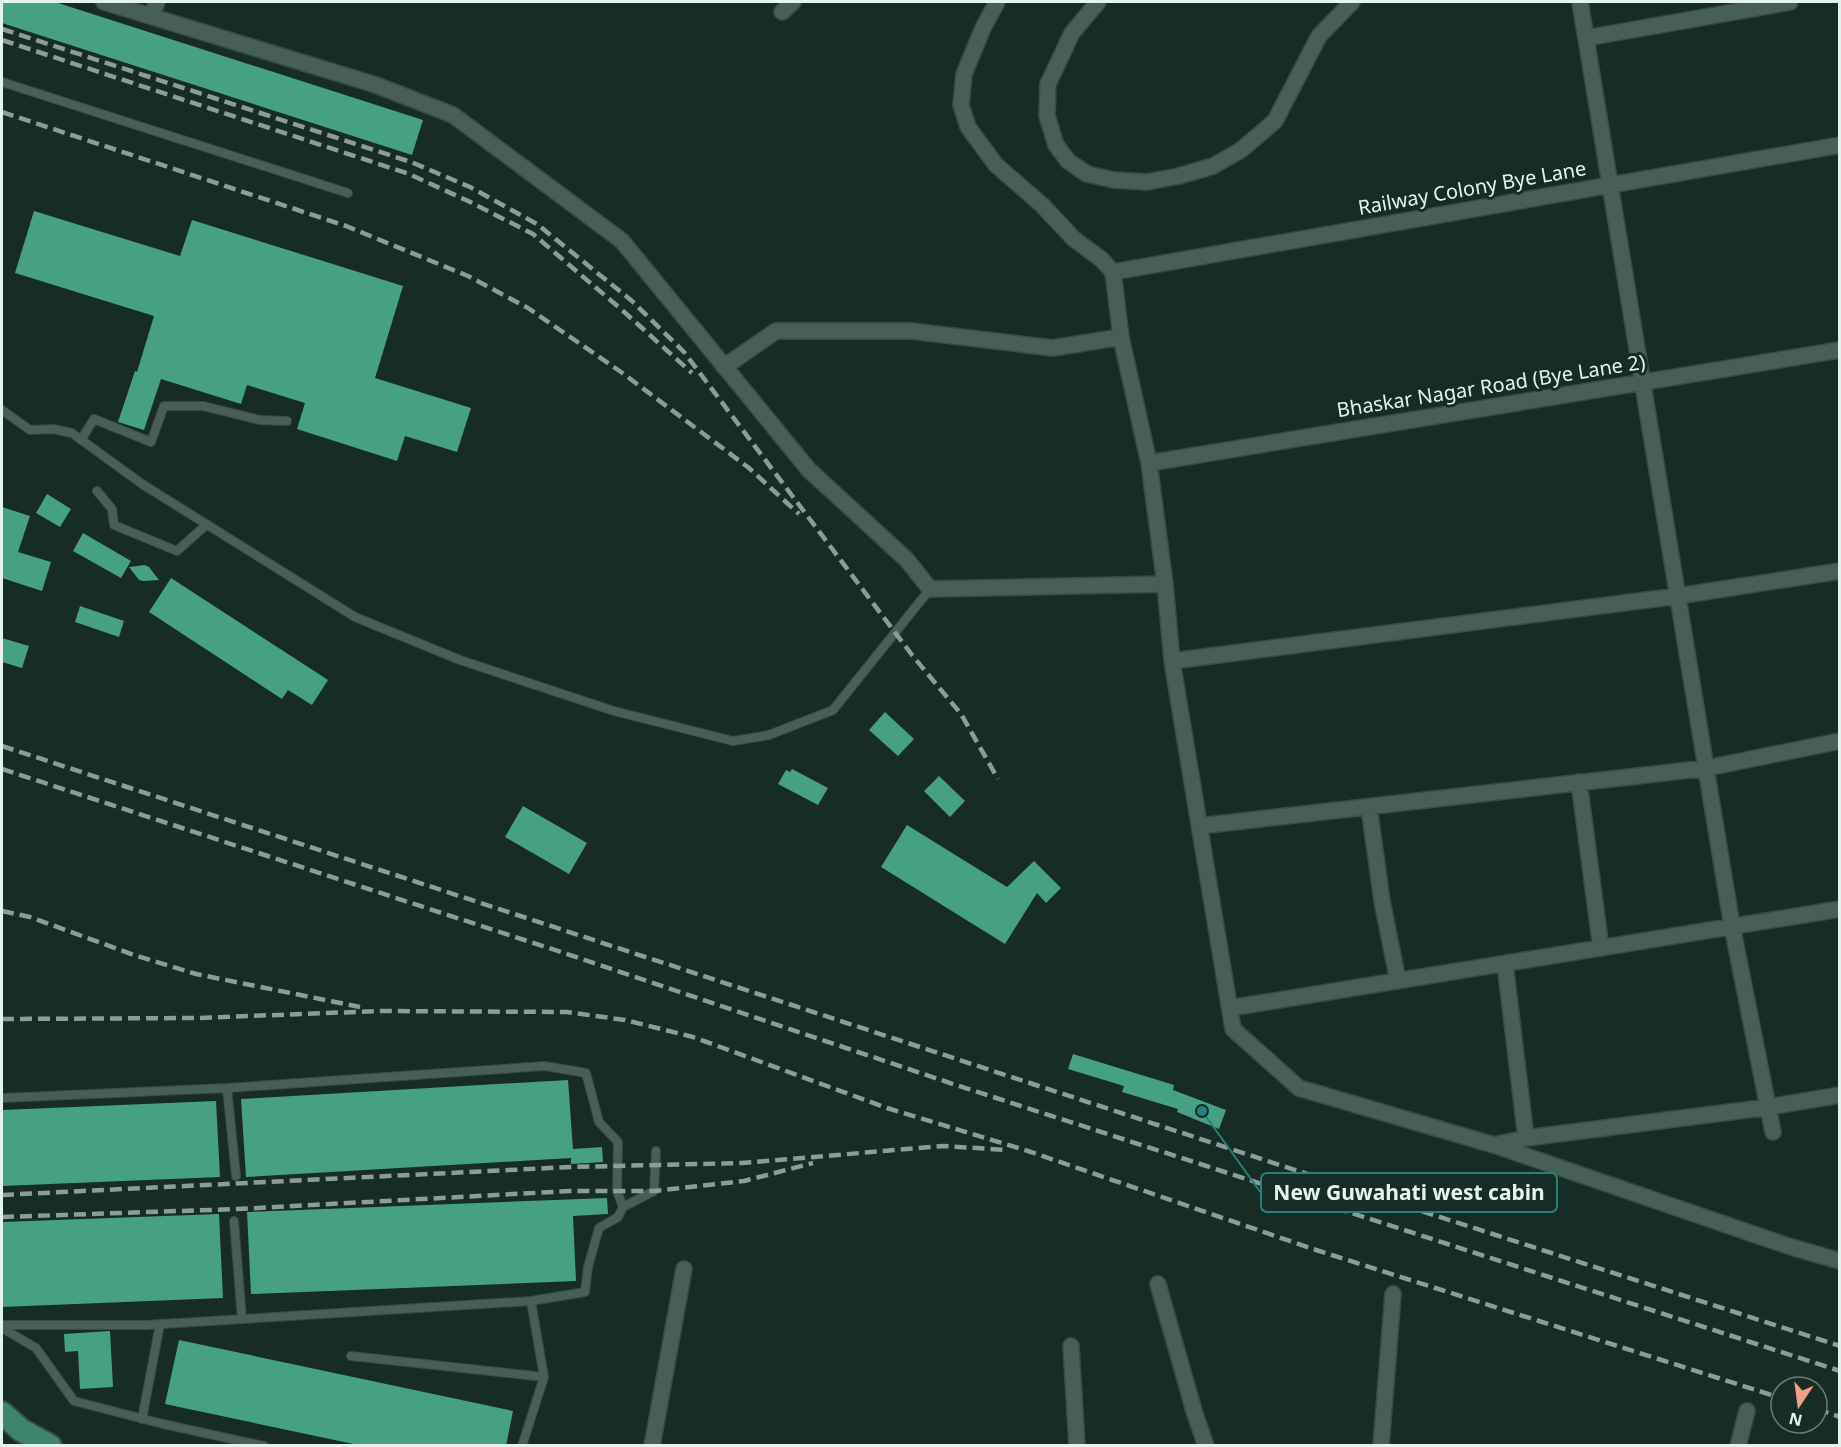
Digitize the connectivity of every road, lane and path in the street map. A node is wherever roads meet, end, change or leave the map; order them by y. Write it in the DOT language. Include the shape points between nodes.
graph roads {
  1 [pos="104,2"];
  2 [pos="997,2"];
  3 [pos="1098,2"];
  4 [pos="1352,2"];
  5 [pos="1580,2"];
  6 [pos="1790,2"];
  7 [pos="154,9"];
  8 [pos="1586,38"];
  9 [pos="2,82"];
  10 [pos="1839,146"];
  11 [pos="1610,185"];
  12 [pos="348,193"];
  13 [pos="1113,272"];
  14 [pos="1121,337"];
  15 [pos="1839,350"];
  16 [pos="724,367"];
  17 [pos="1643,383"];
  18 [pos="2,410"];
  19 [pos="287,422"];
  20 [pos="81,440"];
  21 [pos="1149,463"];
  22 [pos="97,491"];
  23 [pos="206,525"];
  24 [pos="1839,571"];
  25 [pos="1165,584"];
  26 [pos="930,589"];
  27 [pos="1678,596"];
  28 [pos="1172,661"];
  29 [pos="1839,741"];
  30 [pos="1707,768"];
  31 [pos="1579,782"];
  32 [pos="1369,807"];
  33 [pos="1199,826"];
  34 [pos="1839,909"];
  35 [pos="1732,927"];
  36 [pos="1601,948"];
  37 [pos="1504,964"];
  38 [pos="1398,981"];
  39 [pos="1230,1008"];
  40 [pos="228,1088"];
  41 [pos="1839,1095"];
  42 [pos="2,1098"];
  43 [pos="1769,1107"];
  44 [pos="1773,1132"];
  45 [pos="1526,1138"];
  46 [pos="1494,1145"];
  47 [pos="656,1151"];
  48 [pos="236,1176"];
  49 [pos="623,1207"];
  50 [pos="234,1221"];
  51 [pos="1839,1261"];
  52 [pos="684,1269"];
  53 [pos="1158,1284"];
  54 [pos="1393,1294"];
  55 [pos="531,1301"];
  56 [pos="242,1319"];
  57 [pos="160,1324"];
  58 [pos="2,1327"];
  59 [pos="1071,1346"];
  60 [pos="351,1356"];
  61 [pos="544,1377"];
  62 [pos="1747,1411"];
  63 [pos="2,1413"];
  64 [pos="142,1419"];
  65 [pos="2,1431"];
  66 [pos="19,1446"];
  67 [pos="50,1446"];
  68 [pos="264,1446"];
  69 [pos="522,1446"];
  70 [pos="652,1446"];
  71 [pos="1077,1446"];
  72 [pos="1206,1446"];
  73 [pos="1381,1446"];
  74 [pos="1738,1446"];
  1 -- 7 [label="street"];
  2 -- 13 [label="street" via="964,74 961,105 968,127 996,165"];
  3 -- 4 [label="street" via="1072,33 1048,84 1047,116 1056,145 1068,161 1087,174 1147,182 1214,166 1241,150 1275,121 1319,36"];
  5 -- 8 [label="street"];
  6 -- 8 [label="street"];
  7 -- 16 [label="street" via="453,115 622,241"];
  8 -- 11 [label="street"];
  9 -- 12 [label="lane"];
  10 -- 11 [label="street, Railway Colony Bye Lane"];
  11 -- 13 [label="street, Railway Colony Bye Lane"];
  11 -- 17 [label="street"];
  13 -- 14 [label="street"];
  14 -- 16 [label="street" via="1053,348 911,331 776,332"];
  14 -- 21 [label="street"];
  15 -- 17 [label="street, Bhaskar Nagar Road (Bye Lane 2)"];
  16 -- 26 [label="street" via="809,470 907,560"];
  17 -- 21 [label="street, Bhaskar Nagar Road (Bye Lane 2)"];
  17 -- 27 [label="street"];
  18 -- 20 [label="lane" via="30,430 53,429 72,433"];
  19 -- 20 [label="lane" via="260,420 204,406 164,406 151,442 94,419"];
  20 -- 23 [label="lane"];
  21 -- 25 [label="street"];
  22 -- 23 [label="lane" via="112,509 114,525 177,551"];
  23 -- 26 [label="lane" via="355,617 460,660 614,711 733,741 769,735 833,710"];
  24 -- 27 [label="street"];
  25 -- 26 [label="street"];
  25 -- 28 [label="street"];
  27 -- 28 [label="street"];
  27 -- 30 [label="street"];
  28 -- 33 [label="street"];
  29 -- 30 [label="street"];
  30 -- 31 [label="street"];
  30 -- 35 [label="street"];
  31 -- 32 [label="street"];
  31 -- 36 [label="street"];
  32 -- 33 [label="street"];
  32 -- 38 [label="street"];
  33 -- 39 [label="street"];
  34 -- 35 [label="street"];
  35 -- 36 [label="street"];
  35 -- 43 [label="street"];
  36 -- 37 [label="street"];
  37 -- 38 [label="street"];
  37 -- 45 [label="street"];
  38 -- 39 [label="street"];
  39 -- 46 [label="street" via="1233,1029 1299,1088"];
  40 -- 42 [label="lane"];
  40 -- 48 [label="lane"];
  40 -- 49 [label="lane" via="545,1066 586,1073 600,1122 618,1142 617,1191"];
  41 -- 43 [label="street"];
  43 -- 44 [label="street"];
  43 -- 45 [label="street"];
  45 -- 46 [label="street"];
  46 -- 51 [label="street"];
  47 -- 49 [label="lane" via="654,1191"];
  49 -- 55 [label="lane" via="618,1217 599,1228 585,1292"];
  50 -- 56 [label="lane"];
  52 -- 70 [label="street"];
  53 -- 72 [label="street"];
  54 -- 73 [label="street"];
  55 -- 56 [label="lane"];
  55 -- 61 [label="lane"];
  56 -- 57 [label="lane"];
  57 -- 58 [label="lane"];
  57 -- 64 [label="lane"];
  58 -- 64 [label="lane" via="36,1348 74,1401"];
  59 -- 71 [label="street"];
  60 -- 61 [label="lane"];
  61 -- 69 [label="lane"];
  62 -- 74 [label="street"];
  63 -- 67 [label="main road" via="21,1430"];
  64 -- 68 [label="lane"];
  65 -- 66 [label="main road"];
}
